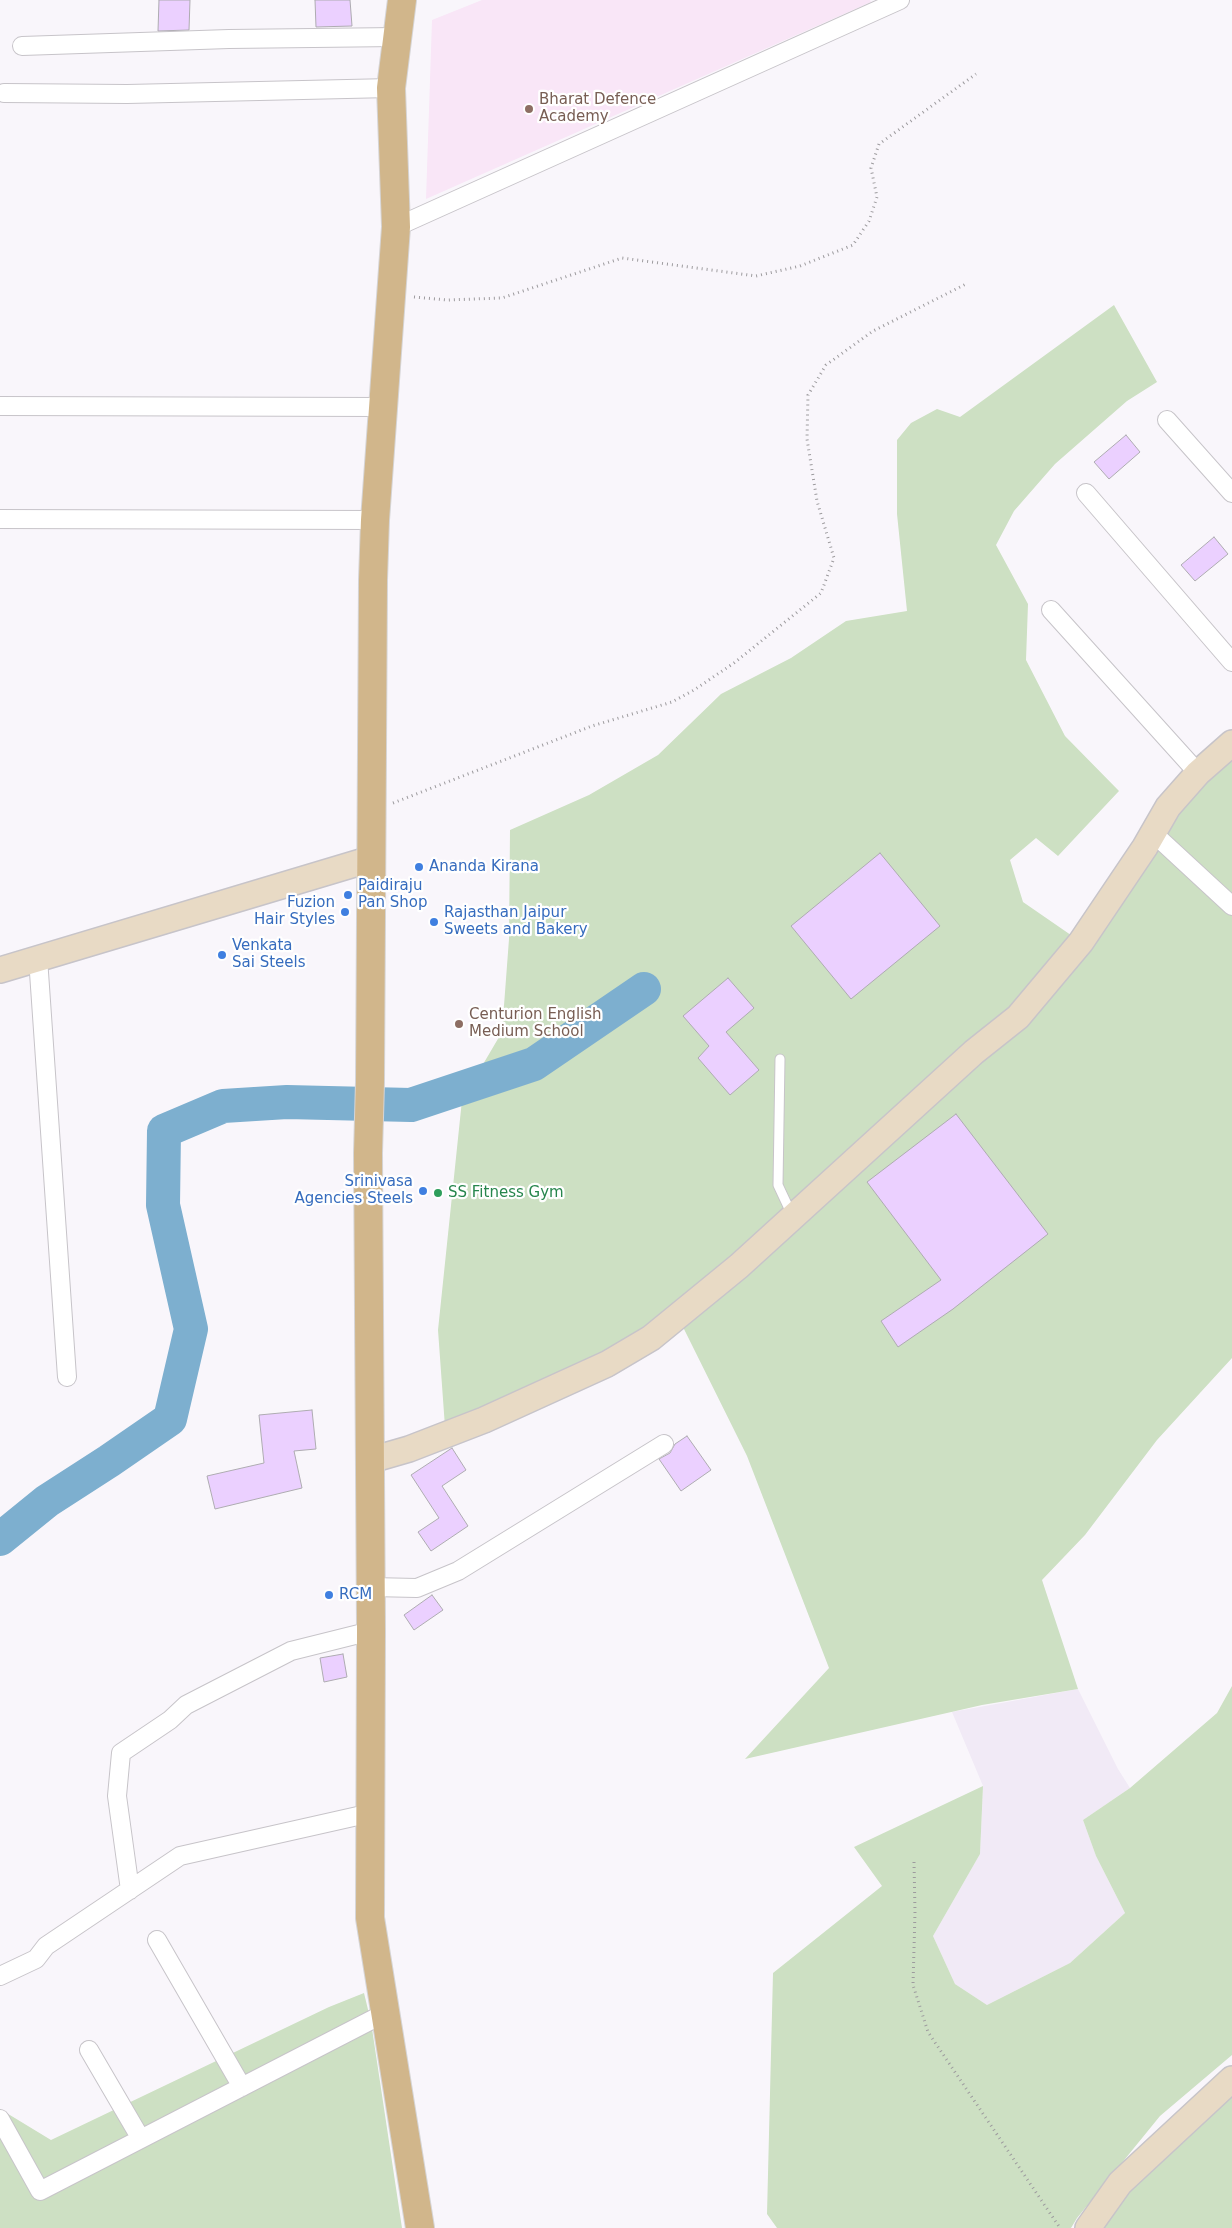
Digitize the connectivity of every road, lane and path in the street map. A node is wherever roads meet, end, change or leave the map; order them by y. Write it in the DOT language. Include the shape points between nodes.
graph roads {
  1 [pos="402,0"];
  2 [pos="900,0"];
  3 [pos="397,37"];
  4 [pos="22,46"];
  5 [pos="976,74"];
  6 [pos="391,88"];
  7 [pos="4,93"];
  8 [pos="396,227"];
  9 [pos="966,284"];
  10 [pos="391,296"];
  11 [pos="0,406"];
  12 [pos="383,407"];
  13 [pos="1167,420"];
  14 [pos="1086,493"];
  15 [pos="1232,493"];
  16 [pos="0,519"];
  17 [pos="375,520"];
  18 [pos="1051,610"];
  19 [pos="1232,662"];
  20 [pos="1232,744"];
  21 [pos="1198,773"];
  22 [pos="372,811"];
  23 [pos="1153,833"];
  24 [pos="371,858"];
  25 [pos="1232,906"];
  26 [pos="38,958"];
  27 [pos="0,970"];
  28 [pos="780,1059"];
  29 [pos="793,1217"];
  30 [pos="67,1377"];
  31 [pos="664,1444"];
  32 [pos="370,1460"];
  33 [pos="371,1587"];
  34 [pos="371,1631"];
  35 [pos="371,1813"];
  36 [pos="914,1862"];
  37 [pos="130,1890"];
  38 [pos="157,1940"];
  39 [pos="0,1976"];
  40 [pos="387,2012"];
  41 [pos="89,2050"];
  42 [pos="1232,2079"];
  43 [pos="242,2087"];
  44 [pos="0,2119"];
  45 [pos="141,2139"];
  46 [pos="420,2228"];
  47 [pos="1060,2228"];
  48 [pos="1088,2228"];
  1 -- 3 [label="main road"];
  2 -- 8 [label="street"];
  3 -- 4 [label="street"];
  3 -- 6 [label="main road"];
  5 -- 10 [label="path" via="879,144 871,168 878,197 869,221 853,245 800,266 756,276 622,258 502,298 447,300"];
  6 -- 7 [label="street" via="128,94"];
  6 -- 8 [label="main road"];
  8 -- 10 [label="main road"];
  9 -- 22 [label="path" via="873,331 826,365 808,395 807,439 817,501 834,558 821,593 734,663 672,702 592,726"];
  10 -- 12 [label="main road"];
  11 -- 12 [label="street"];
  12 -- 17 [label="main road"];
  13 -- 15 [label="street"];
  14 -- 19 [label="street"];
  16 -- 17 [label="street"];
  17 -- 22 [label="main road"];
  18 -- 21 [label="street"];
  20 -- 21 [label="street"];
  21 -- 23 [label="street" via="1168,807"];
  22 -- 24 [label="main road"];
  23 -- 25 [label="street"];
  23 -- 29 [label="street" via="1081,942 1018,1017 974,1052"];
  24 -- 26 [label="street"];
  24 -- 32 [label="main road" via="368,1154"];
  26 -- 27 [label="street"];
  26 -- 30 [label="street"];
  28 -- 29 [label="lane" via="778,1185"];
  29 -- 32 [label="street" via="651,1338 607,1364 484,1420 409,1449"];
  31 -- 33 [label="street" via="458,1571 417,1588"];
  32 -- 33 [label="main road"];
  33 -- 34 [label="main road"];
  34 -- 35 [label="main road"];
  34 -- 37 [label="street" via="290,1651 186,1705 170,1720 121,1753 116,1796"];
  35 -- 37 [label="street" via="180,1856"];
  35 -- 40 [label="main road" via="370,1918"];
  36 -- 47 [label="path" via="912,1985 928,2032"];
  37 -- 39 [label="street" via="46,1946 36,1959"];
  38 -- 43 [label="street"];
  40 -- 43 [label="street"];
  40 -- 46 [label="main road"];
  41 -- 45 [label="street"];
  42 -- 48 [label="street" via="1120,2183"];
  43 -- 45 [label="street"];
  44 -- 45 [label="street" via="40,2191"];
}
